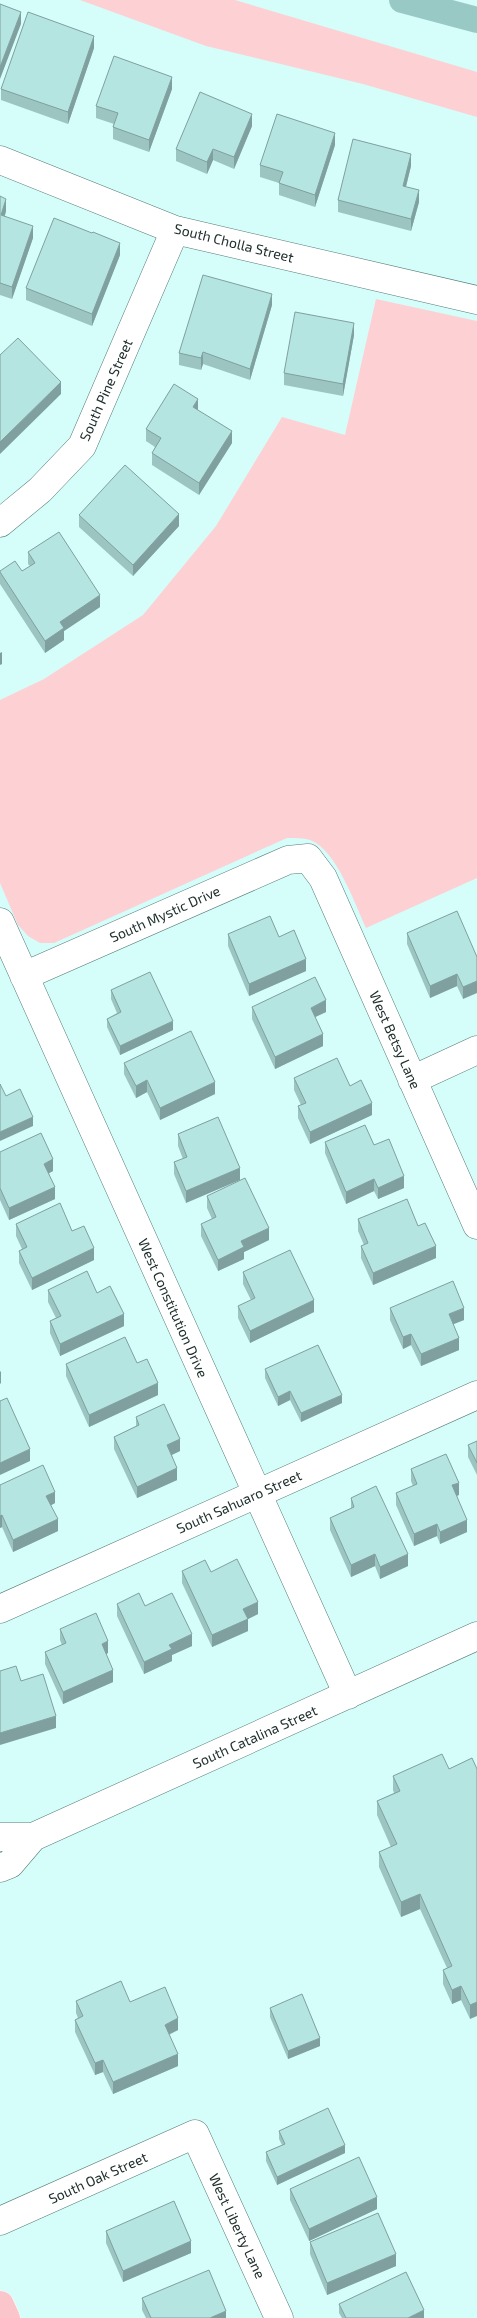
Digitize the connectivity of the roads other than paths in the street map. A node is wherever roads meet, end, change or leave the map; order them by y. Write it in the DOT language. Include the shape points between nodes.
graph roads {
  1 [pos="0,160"];
  2 [pos="175,230"];
  3 [pos="477,300"];
  4 [pos="0,523"];
  5 [pos="308,858"];
  6 [pos="0,922"];
  7 [pos="24,976"];
  8 [pos="477,1050"];
  9 [pos="412,1080"];
  10 [pos="477,1225"];
  11 [pos="477,1395"];
  12 [pos="257,1494"];
  13 [pos="0,1609"];
  14 [pos="477,1636"];
  15 [pos="348,1695"];
  16 [pos="0,1837"];
  17 [pos="33,1837"];
  18 [pos="0,1868"];
  19 [pos="195,2134"];
  20 [pos="0,2221"];
  21 [pos="0,2305"];
  22 [pos="6,2318"];
  23 [pos="279,2318"];
  1 -- 2 [label="street, South Cholla Street"];
  2 -- 3 [label="street, South Cholla Street"];
  2 -- 4 [label="street, South Pine Street" via="82,446 40,490"];
  5 -- 7 [label="street, South Mystic Drive" via="288,860"];
  5 -- 9 [label="street, West Betsy Lane" via="322,878"];
  6 -- 7 [label="street, West Constitution Drive"];
  7 -- 12 [label="street, West Constitution Drive"];
  8 -- 9 [label="street"];
  9 -- 10 [label="street, West Betsy Lane"];
  11 -- 12 [label="street, South Sahuaro Street"];
  12 -- 13 [label="street, South Sahuaro Street"];
  12 -- 15 [label="street, West Constitution Drive"];
  14 -- 15 [label="street, South Catalina Street"];
  15 -- 17 [label="street, South Catalina Street"];
  16 -- 17 [label="street, South Catalina Street"];
  17 -- 18 [label="street, South Catalina Street" via="10,1864"];
  19 -- 20 [label="street, South Oak Street"];
  19 -- 23 [label="street, West Liberty Lane"];
  21 -- 22 [label="main road"];
}
